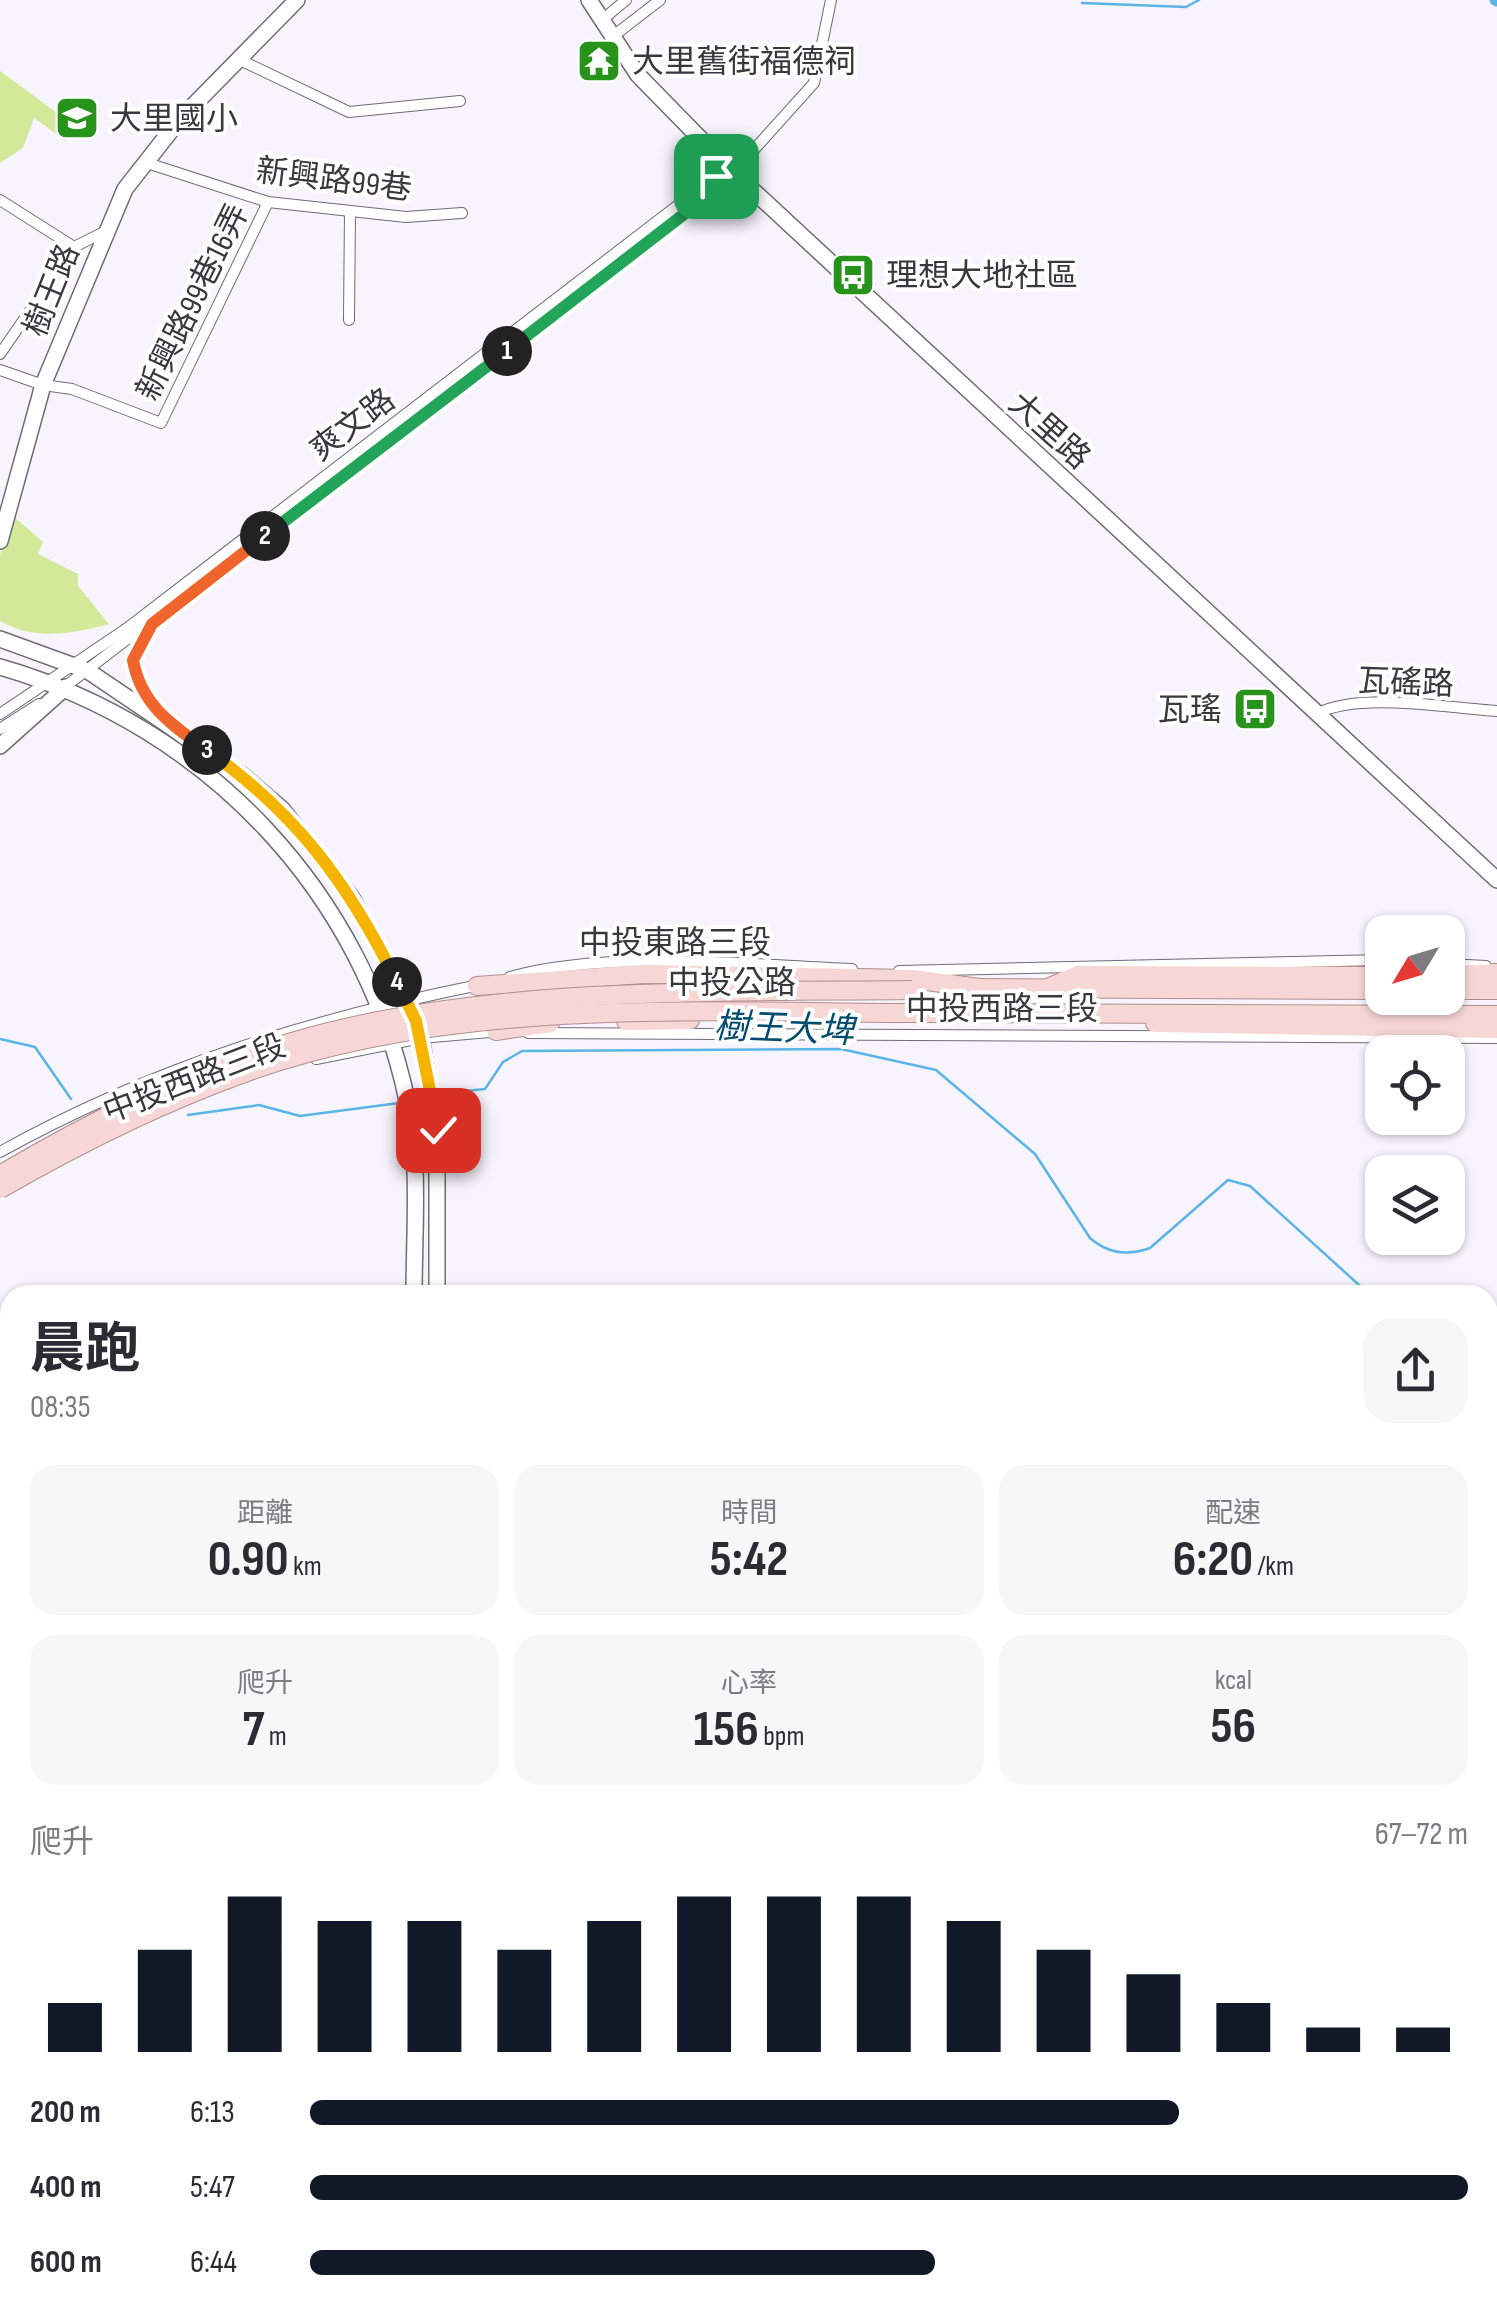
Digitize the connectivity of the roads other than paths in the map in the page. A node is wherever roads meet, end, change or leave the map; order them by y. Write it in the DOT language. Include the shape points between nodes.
graph roads {
  1 [pos="589,0"];
  2 [pos="626,0"];
  3 [pos="660,0"];
  4 [pos="832,0"];
  5 [pos="286,4"];
  6 [pos="602,20"];
  7 [pos="612,37"];
  8 [pos="238,59"];
  9 [pos="460,101"];
  10 [pos="144,162"];
  11 [pos="732,171"];
  12 [pos="0,200"];
  13 [pos="268,202"];
  14 [pos="350,211"];
  15 [pos="462,213"];
  16 [pos="104,232"];
  17 [pos="74,247"];
  18 [pos="348,320"];
  19 [pos="0,354"];
  20 [pos="0,370"];
  21 [pos="42,386"];
  22 [pos="7,491"];
  23 [pos="0,541"];
  24 [pos="152,624"];
  25 [pos="0,639"];
  26 [pos="0,667"];
  27 [pos="81,669"];
  28 [pos="57,685"];
  29 [pos="1497,711"];
  30 [pos="0,714"];
  31 [pos="1316,714"];
  32 [pos="164,719"];
  33 [pos="0,729"];
  34 [pos="0,746"];
  35 [pos="1497,880"];
  36 [pos="1365,960"];
  37 [pos="1465,965"];
  38 [pos="1494,968"];
  39 [pos="1465,972"];
  40 [pos="1365,976"];
  41 [pos="477,986"];
  42 [pos="980,988"];
  43 [pos="1040,990"];
  44 [pos="1365,990"];
  45 [pos="1465,990"];
  46 [pos="1497,990"];
  47 [pos="405,998"];
  48 [pos="380,1004"];
  49 [pos="1497,1015"];
  50 [pos="977,1016"];
  51 [pos="1075,1017"];
  52 [pos="1497,1029"];
  53 [pos="496,1031"];
  54 [pos="421,1038"];
  55 [pos="1497,1038"];
  56 [pos="394,1044"];
  57 [pos="84,1108"];
  58 [pos="98,1140"];
  59 [pos="0,1152"];
  60 [pos="0,1174"];
  61 [pos="0,1193"];
  62 [pos="414,1285"];
  63 [pos="436,1285"];
  1 -- 6 [label="street, 大里路"];
  2 -- 6 [label="street"];
  3 -- 7 [label="street"];
  4 -- 11 [label="street, 爽文路" via="814,83"];
  5 -- 8 [label="street, 樹王路"];
  6 -- 7 [label="street, 大里路"];
  7 -- 11 [label="street, 大里路" via="638,75"];
  8 -- 9 [label="street" via="349,112"];
  8 -- 10 [label="street, 樹王路"];
  10 -- 13 [label="street, 新興路99巷"];
  10 -- 16 [label="street, 樹王路"];
  11 -- 24 [label="street, 爽文路" via="709,196"];
  11 -- 27 [label="street, 爽文路" via="716,176"];
  11 -- 31 [label="street, 大里路"];
  12 -- 17 [label="street"];
  13 -- 14 [label="street, 新興路99巷"];
  13 -- 21 [label="street, 新興路99巷16弄" via="161,423 72,389"];
  14 -- 15 [label="street, 新興路99巷" via="406,218"];
  14 -- 18 [label="street"];
  16 -- 17 [label="street"];
  16 -- 21 [label="street, 樹王路"];
  17 -- 19 [label="street"];
  20 -- 21 [label="street"];
  21 -- 22 [label="street, 樹王路"];
  22 -- 23 [label="street, 樹王路"];
  24 -- 27 [label="street, 爽文路"];
  24 -- 32 [label="street" via="133,660 143,694"];
  25 -- 27 [label="street"];
  26 -- 28 [label="street"];
  27 -- 28 [label="street, 爽文路"];
  27 -- 28 [label="street, 爽文路"];
  27 -- 32 [label="street"];
  28 -- 30 [label="street, 爽文路"];
  28 -- 33 [label="street, 爽文路"];
  28 -- 34 [label="street"];
  28 -- 48 [label="street" via="138,729 262,822 318,890"];
  29 -- 31 [label="street, 瓦磘路" via="1364,703 1334,704"];
  31 -- 35 [label="street, 大里路"];
  32 -- 47 [label="street" via="242,775 306,836 352,898"];
  36 -- 41 [label="street, 中投東路三段" via="887,971 577,965"];
  37 -- 38 [label="street"];
  38 -- 39 [label="main road"];
  40 -- 43 [label="main road" via="1078,976"];
  41 -- 42 [label="main road" via="642,974 912,979"];
  41 -- 47 [label="street, 中投東路三段"];
  42 -- 43 [label="main road, 中投公路"];
  42 -- 60 [label="main road, 中投公路, bridge" via="672,992 354,1026 251,1056 93,1120"];
  43 -- 44 [label="main road, 中投公路"];
  45 -- 46 [label="main road"];
  47 -- 48 [label="street, 中投東路三段"];
  47 -- 54 [label="street"];
  48 -- 56 [label="street"];
  48 -- 57 [label="street, 中投東路三段" via="260,1038"];
  49 -- 51 [label="main road, 中投公路" via="1189,1011"];
  50 -- 51 [label="main road, 中投公路"];
  50 -- 53 [label="main road" via="556,1022"];
  50 -- 61 [label="main road, 中投公路, bridge" via="661,1012 456,1024 250,1071 104,1129"];
  51 -- 52 [label="main road"];
  53 -- 54 [label="street, 中投西路三段"];
  53 -- 55 [label="street, 中投西路三段"];
  54 -- 56 [label="street, 中投西路三段"];
  54 -- 63 [label="street" via="438,1130"];
  56 -- 58 [label="street, 中投西路三段" via="237,1083"];
  56 -- 62 [label="street" via="412,1134"];
  57 -- 58 [label="street" via="99,1109 109,1121"];
  57 -- 59 [label="street, 中投東路三段"];
  58 -- 61 [label="street, 中投西路三段"];
}
